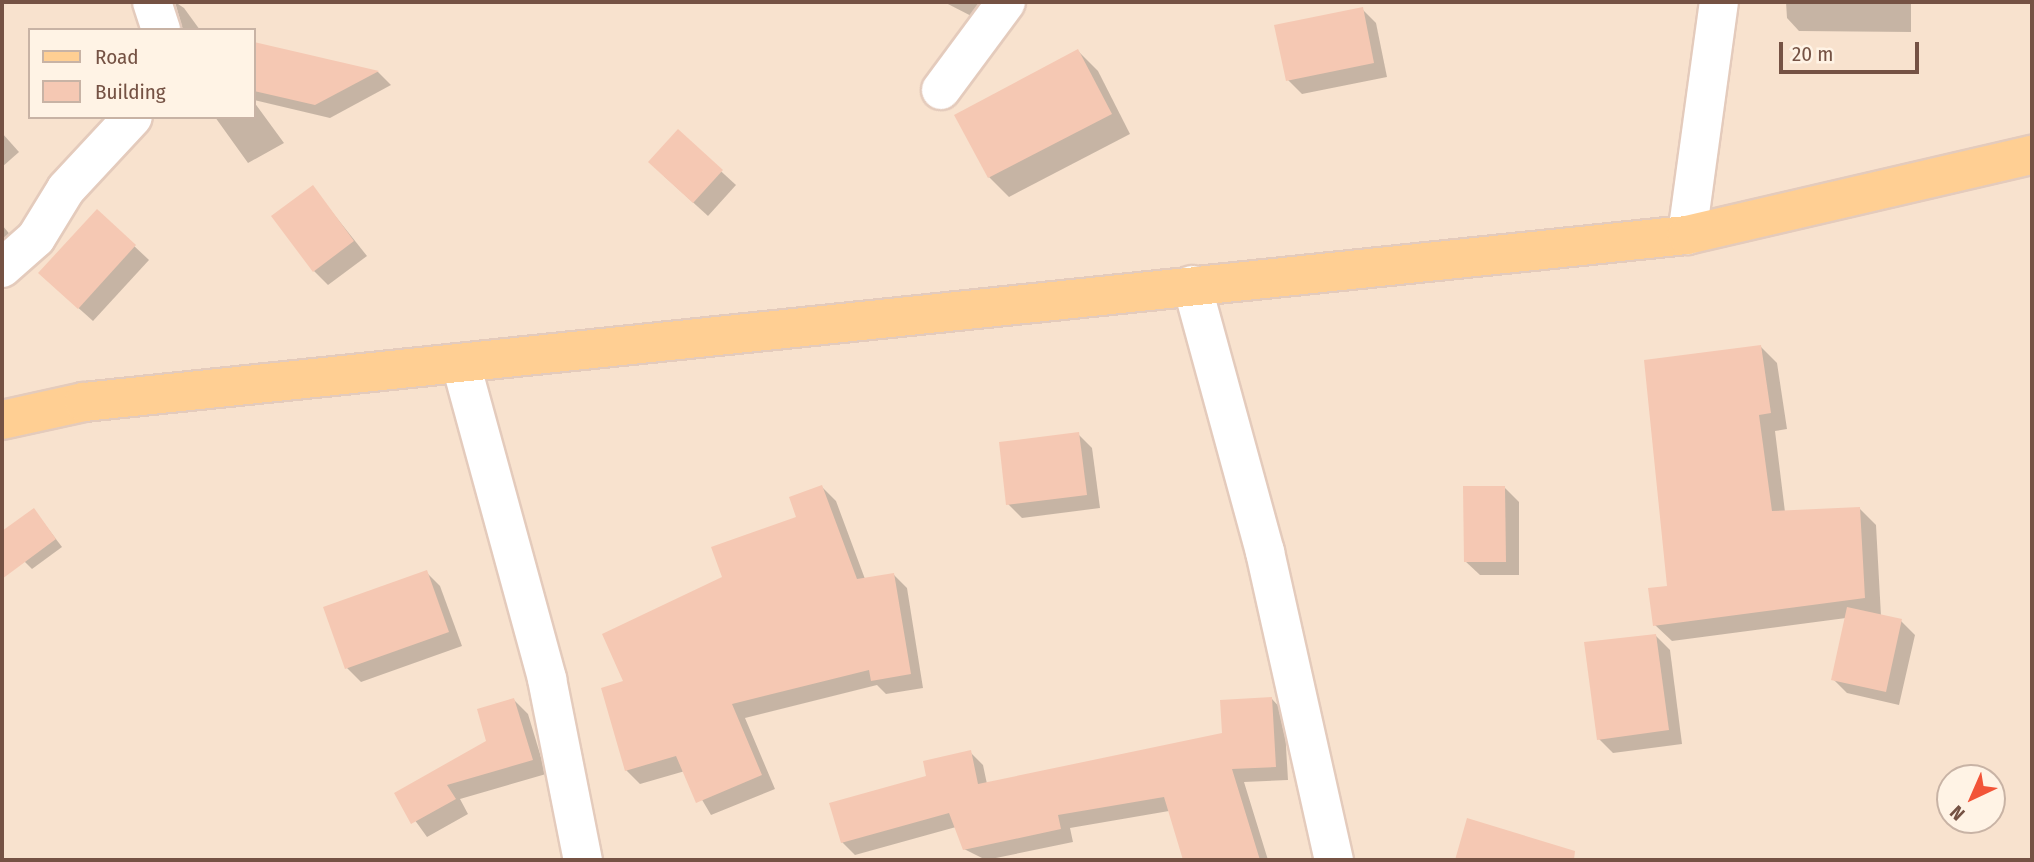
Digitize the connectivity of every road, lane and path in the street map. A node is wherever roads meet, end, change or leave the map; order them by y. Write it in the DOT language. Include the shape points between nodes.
graph roads {
  1 [pos="152,2"];
  2 [pos="1006,2"];
  3 [pos="1719,2"];
  4 [pos="160,28"];
  5 [pos="941,90"];
  6 [pos="131,119"];
  7 [pos="2032,155"];
  8 [pos="1688,235"];
  9 [pos="2,268"];
  10 [pos="1192,285"];
  11 [pos="461,365"];
  12 [pos="2,421"];
  13 [pos="583,860"];
  14 [pos="1334,860"];
  1 -- 4 [label="street"];
  2 -- 5 [label="street"];
  3 -- 8 [label="street"];
  6 -- 9 [label="street" via="65,188 36,238"];
  7 -- 8 [label="main road"];
  8 -- 10 [label="main road"];
  10 -- 11 [label="main road" via="1069,304"];
  10 -- 14 [label="street" via="1265,552"];
  11 -- 12 [label="main road" via="84,402"];
  11 -- 13 [label="street" via="547,679"];
}
